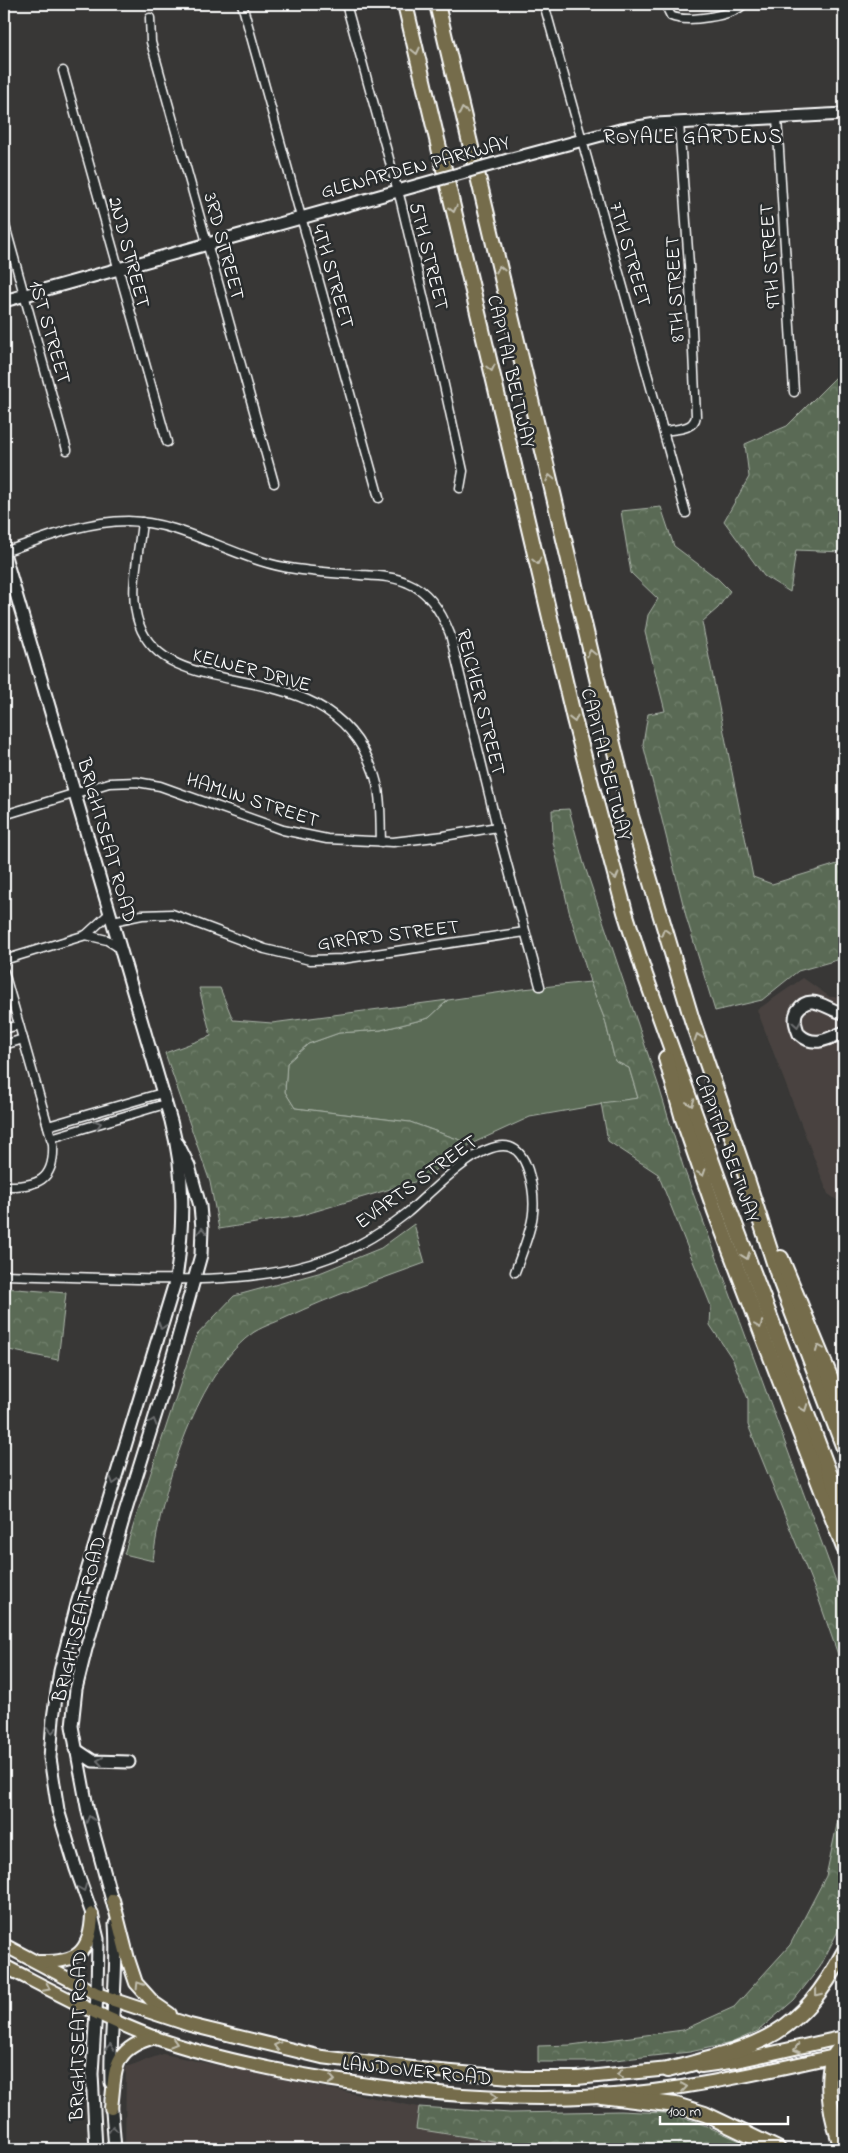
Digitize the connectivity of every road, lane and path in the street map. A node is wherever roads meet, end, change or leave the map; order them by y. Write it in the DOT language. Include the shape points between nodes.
graph roads {
  1 [pos="242,4"];
  2 [pos="346,4"];
  3 [pos="405,4"];
  4 [pos="437,4"];
  5 [pos="544,4"];
  6 [pos="665,4"];
  7 [pos="744,4"];
  8 [pos="150,18"];
  9 [pos="63,71"];
  10 [pos="844,114"];
  11 [pos="777,118"];
  12 [pos="680,123"];
  13 [pos="581,140"];
  14 [pos="398,191"];
  15 [pos="301,217"];
  16 [pos="4,222"];
  17 [pos="208,243"];
  18 [pos="118,268"];
  19 [pos="24,296"];
  20 [pos="4,301"];
  21 [pos="794,392"];
  22 [pos="664,431"];
  23 [pos="167,442"];
  24 [pos="67,450"];
  25 [pos="274,482"];
  26 [pos="460,488"];
  27 [pos="379,498"];
  28 [pos="686,514"];
  29 [pos="142,522"];
  30 [pos="4,552"];
  31 [pos="75,793"];
  32 [pos="4,815"];
  33 [pos="497,827"];
  34 [pos="381,842"];
  35 [pos="111,917"];
  36 [pos="525,932"];
  37 [pos="86,935"];
  38 [pos="120,948"];
  39 [pos="4,960"];
  40 [pos="4,972"];
  41 [pos="645,975"];
  42 [pos="540,986"];
  43 [pos="844,1013"];
  44 [pos="19,1025"];
  45 [pos="4,1030"];
  46 [pos="844,1032"];
  47 [pos="23,1039"];
  48 [pos="4,1045"];
  49 [pos="164,1098"];
  50 [pos="48,1126"];
  51 [pos="51,1138"];
  52 [pos="175,1139"];
  53 [pos="748,1182"];
  54 [pos="4,1186"];
  55 [pos="515,1272"];
  56 [pos="4,1275"];
  57 [pos="195,1279"];
  58 [pos="176,1280"];
  59 [pos="844,1410"];
  60 [pos="844,1448"];
  61 [pos="844,1512"];
  62 [pos="844,1548"];
  63 [pos="75,1749"];
  64 [pos="129,1762"];
  65 [pos="113,1900"];
  66 [pos="92,1914"];
  67 [pos="4,1945"];
  68 [pos="844,1952"];
  69 [pos="36,1962"];
  70 [pos="4,1966"];
  71 [pos="97,1994"];
  72 [pos="114,2000"];
  73 [pos="96,2012"];
  74 [pos="112,2020"];
  75 [pos="190,2025"];
  76 [pos="154,2037"];
  77 [pos="844,2037"];
  78 [pos="844,2043"];
  79 [pos="839,2055"];
  80 [pos="668,2070"];
  81 [pos="601,2096"];
  82 [pos="112,2108"];
  83 [pos="96,2149"];
  84 [pos="115,2149"];
  85 [pos="778,2149"];
  86 [pos="844,2149"];
  1 -- 15 [label="street, 4TH STREET"];
  2 -- 14 [label="street, 5TH STREET"];
  3 -- 41 [label="highway, CAPITAL BELTWAY, one-way" via="574,719"];
  53 -- 4 [label="highway, CAPITAL BELTWAY, one-way" via="692,1020 631,816"];
  5 -- 13 [label="street, 7TH STREET"];
  6 -- 7 [label="street" via="671,16 685,19 727,13"];
  8 -- 17 [label="street, 3RD STREET" via="150,36"];
  9 -- 18 [label="street, 2ND STREET"];
  10 -- 11 [label="street, GLENARDEN PARKWAY"];
  11 -- 12 [label="street, GLENARDEN PARKWAY"];
  11 -- 21 [label="street, 9TH STREET"];
  12 -- 13 [label="street, GLENARDEN PARKWAY" via="634,127"];
  12 -- 22 [label="street, 8TH STREET" via="696,416 690,426"];
  13 -- 14 [label="street, GLENARDEN PARKWAY, bridge"];
  13 -- 22 [label="street, 7TH STREET"];
  14 -- 15 [label="street, GLENARDEN PARKWAY"];
  14 -- 26 [label="street, 5TH STREET" via="462,464"];
  15 -- 17 [label="street, GLENARDEN PARKWAY"];
  15 -- 27 [label="street, 4TH STREET"];
  16 -- 19 [label="street, 1ST STREET"];
  17 -- 18 [label="street, GLENARDEN PARKWAY"];
  17 -- 25 [label="street, 3RD STREET"];
  18 -- 19 [label="street, GLENARDEN PARKWAY"];
  18 -- 23 [label="street, 2ND STREET"];
  19 -- 20 [label="street, GLENARDEN PARKWAY"];
  19 -- 24 [label="street, 1ST STREET"];
  22 -- 28 [label="street, 7TH STREET"];
  29 -- 30 [label="street, REICHER STREET" via="94,524"];
  29 -- 33 [label="street, REICHER STREET" via="172,529 262,562 307,571 389,578 407,582 424,592 435,605 450,634"];
  29 -- 34 [label="street, KELNER DRIVE" via="134,603 148,642 174,664 295,694 336,717 356,739 374,771 380,801"];
  30 -- 31 [label="street, BRIGHTSEAT ROAD"];
  31 -- 32 [label="street, HAMLIN STREET"];
  31 -- 34 [label="street, HAMLIN STREET" via="118,782 146,783 295,833 327,839"];
  31 -- 35 [label="street, BRIGHTSEAT ROAD"];
  33 -- 34 [label="street, HAMLIN STREET"];
  33 -- 36 [label="street, REICHER STREET"];
  35 -- 36 [label="street, GIRARD STREET" via="172,914 265,949 310,960 342,959"];
  35 -- 37 [label="street"];
  35 -- 38 [label="street, BRIGHTSEAT ROAD"];
  36 -- 42 [label="street, REICHER STREET"];
  37 -- 38 [label="street" via="107,940"];
  37 -- 39 [label="street"];
  38 -- 49 [label="street, BRIGHTSEAT ROAD"];
  40 -- 44 [label="street"];
  41 -- 61 [label="highway, CAPITAL BELTWAY, one-way"];
  41 -- 62 [label="highway, one-way" via="683,1119"];
  43 -- 46 [label="street, one-way" via="812,1002 804,1005 795,1019 799,1034 812,1043"];
  44 -- 45 [label="street"];
  44 -- 47 [label="street"];
  47 -- 48 [label="street"];
  47 -- 50 [label="street"];
  49 -- 50 [label="street"];
  51 -- 49 [label="street, one-way"];
  49 -- 52 [label="street, BRIGHTSEAT ROAD"];
  50 -- 51 [label="street"];
  51 -- 54 [label="street" via="54,1160 44,1178 25,1186"];
  57 -- 52 [label="street, BRIGHTSEAT ROAD, one-way" via="201,1255 201,1215 189,1166"];
  52 -- 58 [label="street, BRIGHTSEAT ROAD" via="183,1204"];
  59 -- 53 [label="highway, one-way"];
  53 -- 60 [label="highway, CAPITAL BELTWAY" via="778,1275"];
  55 -- 57 [label="street, EVARTS STREET" via="535,1210 534,1194 523,1160 514,1150 504,1147 488,1150 471,1160 389,1227 336,1256 267,1275"];
  56 -- 58 [label="street, EVARTS STREET"];
  57 -- 58 [label="street, EVARTS STREET"];
  63 -- 57 [label="street, BRIGHTSEAT ROAD, one-way" via="72,1726 76,1689 86,1649"];
  58 -- 66 [label="street, BRIGHTSEAT ROAD, one-way" via="76,1604 55,1694 52,1778 65,1836"];
  64 -- 63 [label="street, one-way" via="94,1761"];
  65 -- 63 [label="street, BRIGHTSEAT ROAD, one-way" via="88,1812"];
  65 -- 72 [label="street, BRIGHTSEAT ROAD" via="117,1949"];
  75 -- 65 [label="main road, one-way" via="154,2003 136,1983"];
  66 -- 69 [label="main road" via="92,1931 83,1950 68,1960"];
  66 -- 71 [label="street, BRIGHTSEAT ROAD" via="99,1954"];
  67 -- 69 [label="main road, LANDOVER ROAD"];
  68 -- 80 [label="highway, one-way" via="820,1992 781,2031 757,2044"];
  69 -- 71 [label="main road, LANDOVER ROAD"];
  70 -- 73 [label="main road, LANDOVER ROAD, one-way"];
  71 -- 72 [label="main road, LANDOVER ROAD"];
  71 -- 73 [label="street, BRIGHTSEAT ROAD"];
  72 -- 74 [label="street, BRIGHTSEAT ROAD"];
  72 -- 75 [label="main road, LANDOVER ROAD"];
  73 -- 74 [label="main road, LANDOVER ROAD"];
  73 -- 83 [label="street, BRIGHTSEAT ROAD" via="92,2074"];
  74 -- 76 [label="main road, LANDOVER ROAD"];
  82 -- 74 [label="street, BRIGHTSEAT ROAD, one-way"];
  80 -- 75 [label="main road, LANDOVER ROAD, one-way" via="576,2078 488,2076 322,2057"];
  76 -- 81 [label="main road, LANDOVER ROAD, one-way" via="260,2068 388,2089 481,2097"];
  76 -- 82 [label="main road" via="131,2045 120,2057"];
  77 -- 80 [label="main road, LANDOVER ROAD, one-way" via="737,2061"];
  78 -- 79 [label="highway"];
  81 -- 79 [label="main road, LANDOVER ROAD, one-way" via="738,2078"];
  79 -- 86 [label="highway" via="831,2074 832,2116"];
  81 -- 85 [label="highway" via="683,2107 721,2121"];
  84 -- 82 [label="street, BRIGHTSEAT ROAD, one-way"];
}
